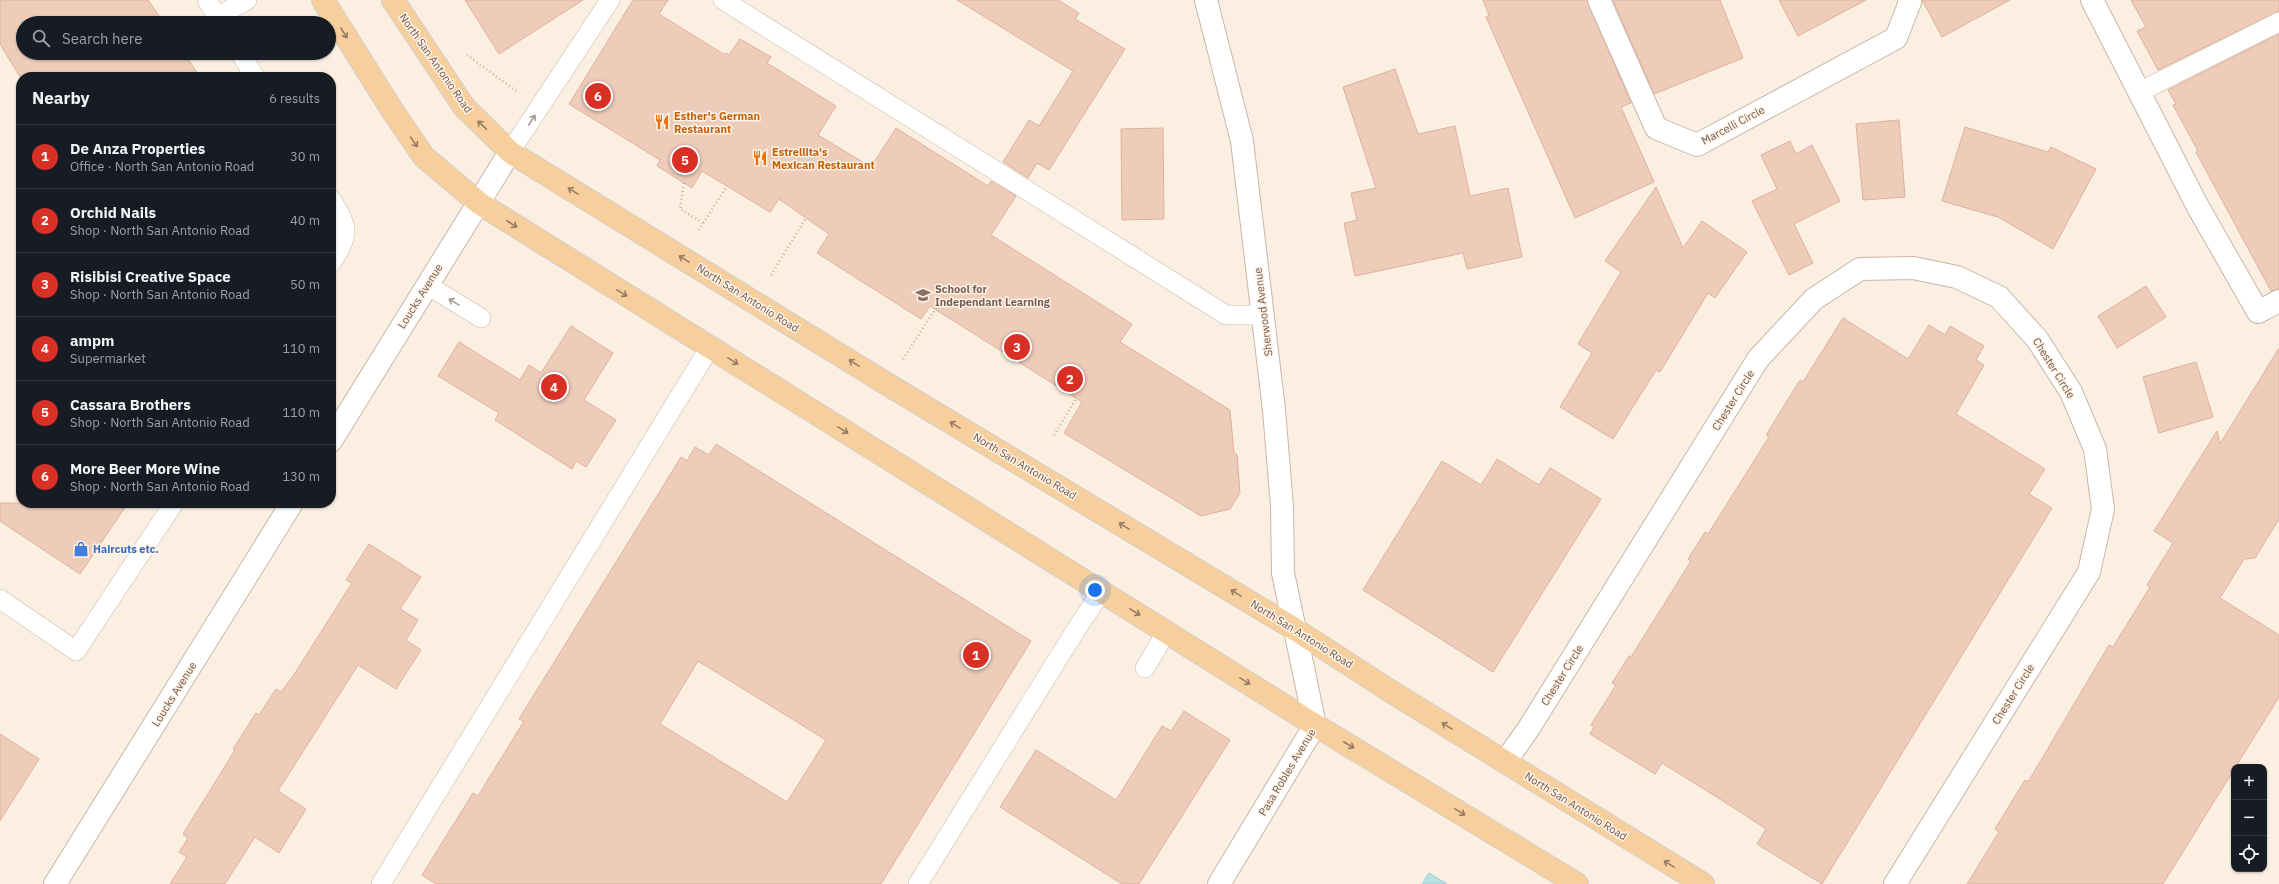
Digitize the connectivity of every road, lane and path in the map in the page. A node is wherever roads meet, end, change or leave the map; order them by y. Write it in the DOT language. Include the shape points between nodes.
graph roads {
  1 [pos="207,0"];
  2 [pos="247,0"];
  3 [pos="323,0"];
  4 [pos="393,0"];
  5 [pos="610,0"];
  6 [pos="723,0"];
  7 [pos="1206,0"];
  8 [pos="1599,0"];
  9 [pos="1909,0"];
  10 [pos="2092,0"];
  11 [pos="217,16"];
  12 [pos="225,16"];
  13 [pos="333,16"];
  14 [pos="336,21"];
  15 [pos="2279,22"];
  16 [pos="462,51"];
  17 [pos="244,60"];
  18 [pos="252,72"];
  19 [pos="2139,92"];
  20 [pos="540,107"];
  21 [pos="510,152"];
  22 [pos="684,183"];
  23 [pos="727,186"];
  24 [pos="479,202"];
  25 [pos="336,207"];
  26 [pos="806,218"];
  27 [pos="703,223"];
  28 [pos="699,230"];
  29 [pos="336,255"];
  30 [pos="771,275"];
  31 [pos="427,285"];
  32 [pos="2279,301"];
  33 [pos="936,308"];
  34 [pos="1263,315"];
  35 [pos="481,318"];
  36 [pos="710,347"];
  37 [pos="902,360"];
  38 [pos="1076,399"];
  39 [pos="336,433"];
  40 [pos="1054,435"];
  41 [pos="171,508"];
  42 [pos="289,508"];
  43 [pos="1102,591"];
  44 [pos="0,600"];
  45 [pos="1293,628"];
  46 [pos="1167,631"];
  47 [pos="1145,668"];
  48 [pos="1315,725"];
  49 [pos="1505,762"];
  50 [pos="55,884"];
  51 [pos="381,884"];
  52 [pos="918,884"];
  53 [pos="1219,884"];
  54 [pos="1577,884"];
  55 [pos="1703,884"];
  56 [pos="1895,884"];
  1 -- 11 [label="lane"];
  2 -- 12 [label="lane"];
  3 -- 13 [label="main road, one-way"];
  21 -- 4 [label="main road, North San Antonio Road, one-way" via="464,107"];
  5 -- 20 [label="lane"];
  6 -- 34 [label="lane" via="1226,315"];
  7 -- 34 [label="street, Sherwood Avenue" via="1242,141"];
  8 -- 9 [label="street, Marcelli Circle" via="1656,128 1697,145 1896,38"];
  10 -- 19 [label="street"];
  14 -- 24 [label="main road, one-way" via="424,157"];
  15 -- 19 [label="lane"];
  16 -- 20 [label="path" via="490,74"];
  17 -- 18 [label="lane"];
  19 -- 32 [label="street" via="2198,207 2258,312"];
  21 -- 20 [label="lane, one-way"];
  21 -- 24 [label="street, Loucks Avenue"];
  45 -- 21 [label="main road, North San Antonio Road, one-way" via="887,384"];
  22 -- 27 [label="path" via="680,209"];
  23 -- 27 [label="path"];
  24 -- 31 [label="street, Loucks Avenue"];
  24 -- 36 [label="main road, one-way"];
  25 -- 29 [label="lane" via="345,221 343,244"];
  26 -- 30 [label="path"];
  27 -- 28 [label="path"];
  35 -- 31 [label="lane, one-way"];
  31 -- 39 [label="street, Loucks Avenue"];
  33 -- 37 [label="path"];
  34 -- 45 [label="street, Sherwood Avenue" via="1280,490 1283,573"];
  36 -- 43 [label="main road, one-way"];
  36 -- 51 [label="lane"];
  38 -- 40 [label="path"];
  41 -- 44 [label="lane" via="76,651"];
  42 -- 50 [label="street, Loucks Avenue"];
  43 -- 46 [label="main road, one-way"];
  43 -- 52 [label="lane"];
  45 -- 48 [label="street, Pasa Robles Avenue"];
  49 -- 45 [label="main road, North San Antonio Road, one-way"];
  46 -- 47 [label="lane"];
  46 -- 48 [label="main road, one-way"];
  48 -- 53 [label="street, Pasa Robles Avenue"];
  48 -- 54 [label="main road, one-way"];
  55 -- 49 [label="main road, North San Antonio Road, one-way"];
  49 -- 56 [label="street, Chester Circle" via="1529,728 1764,353 1814,299 1860,269 1913,268 1957,278 1998,297 2037,339 2071,392 2095,449 2103,509 2089,572"];
}
